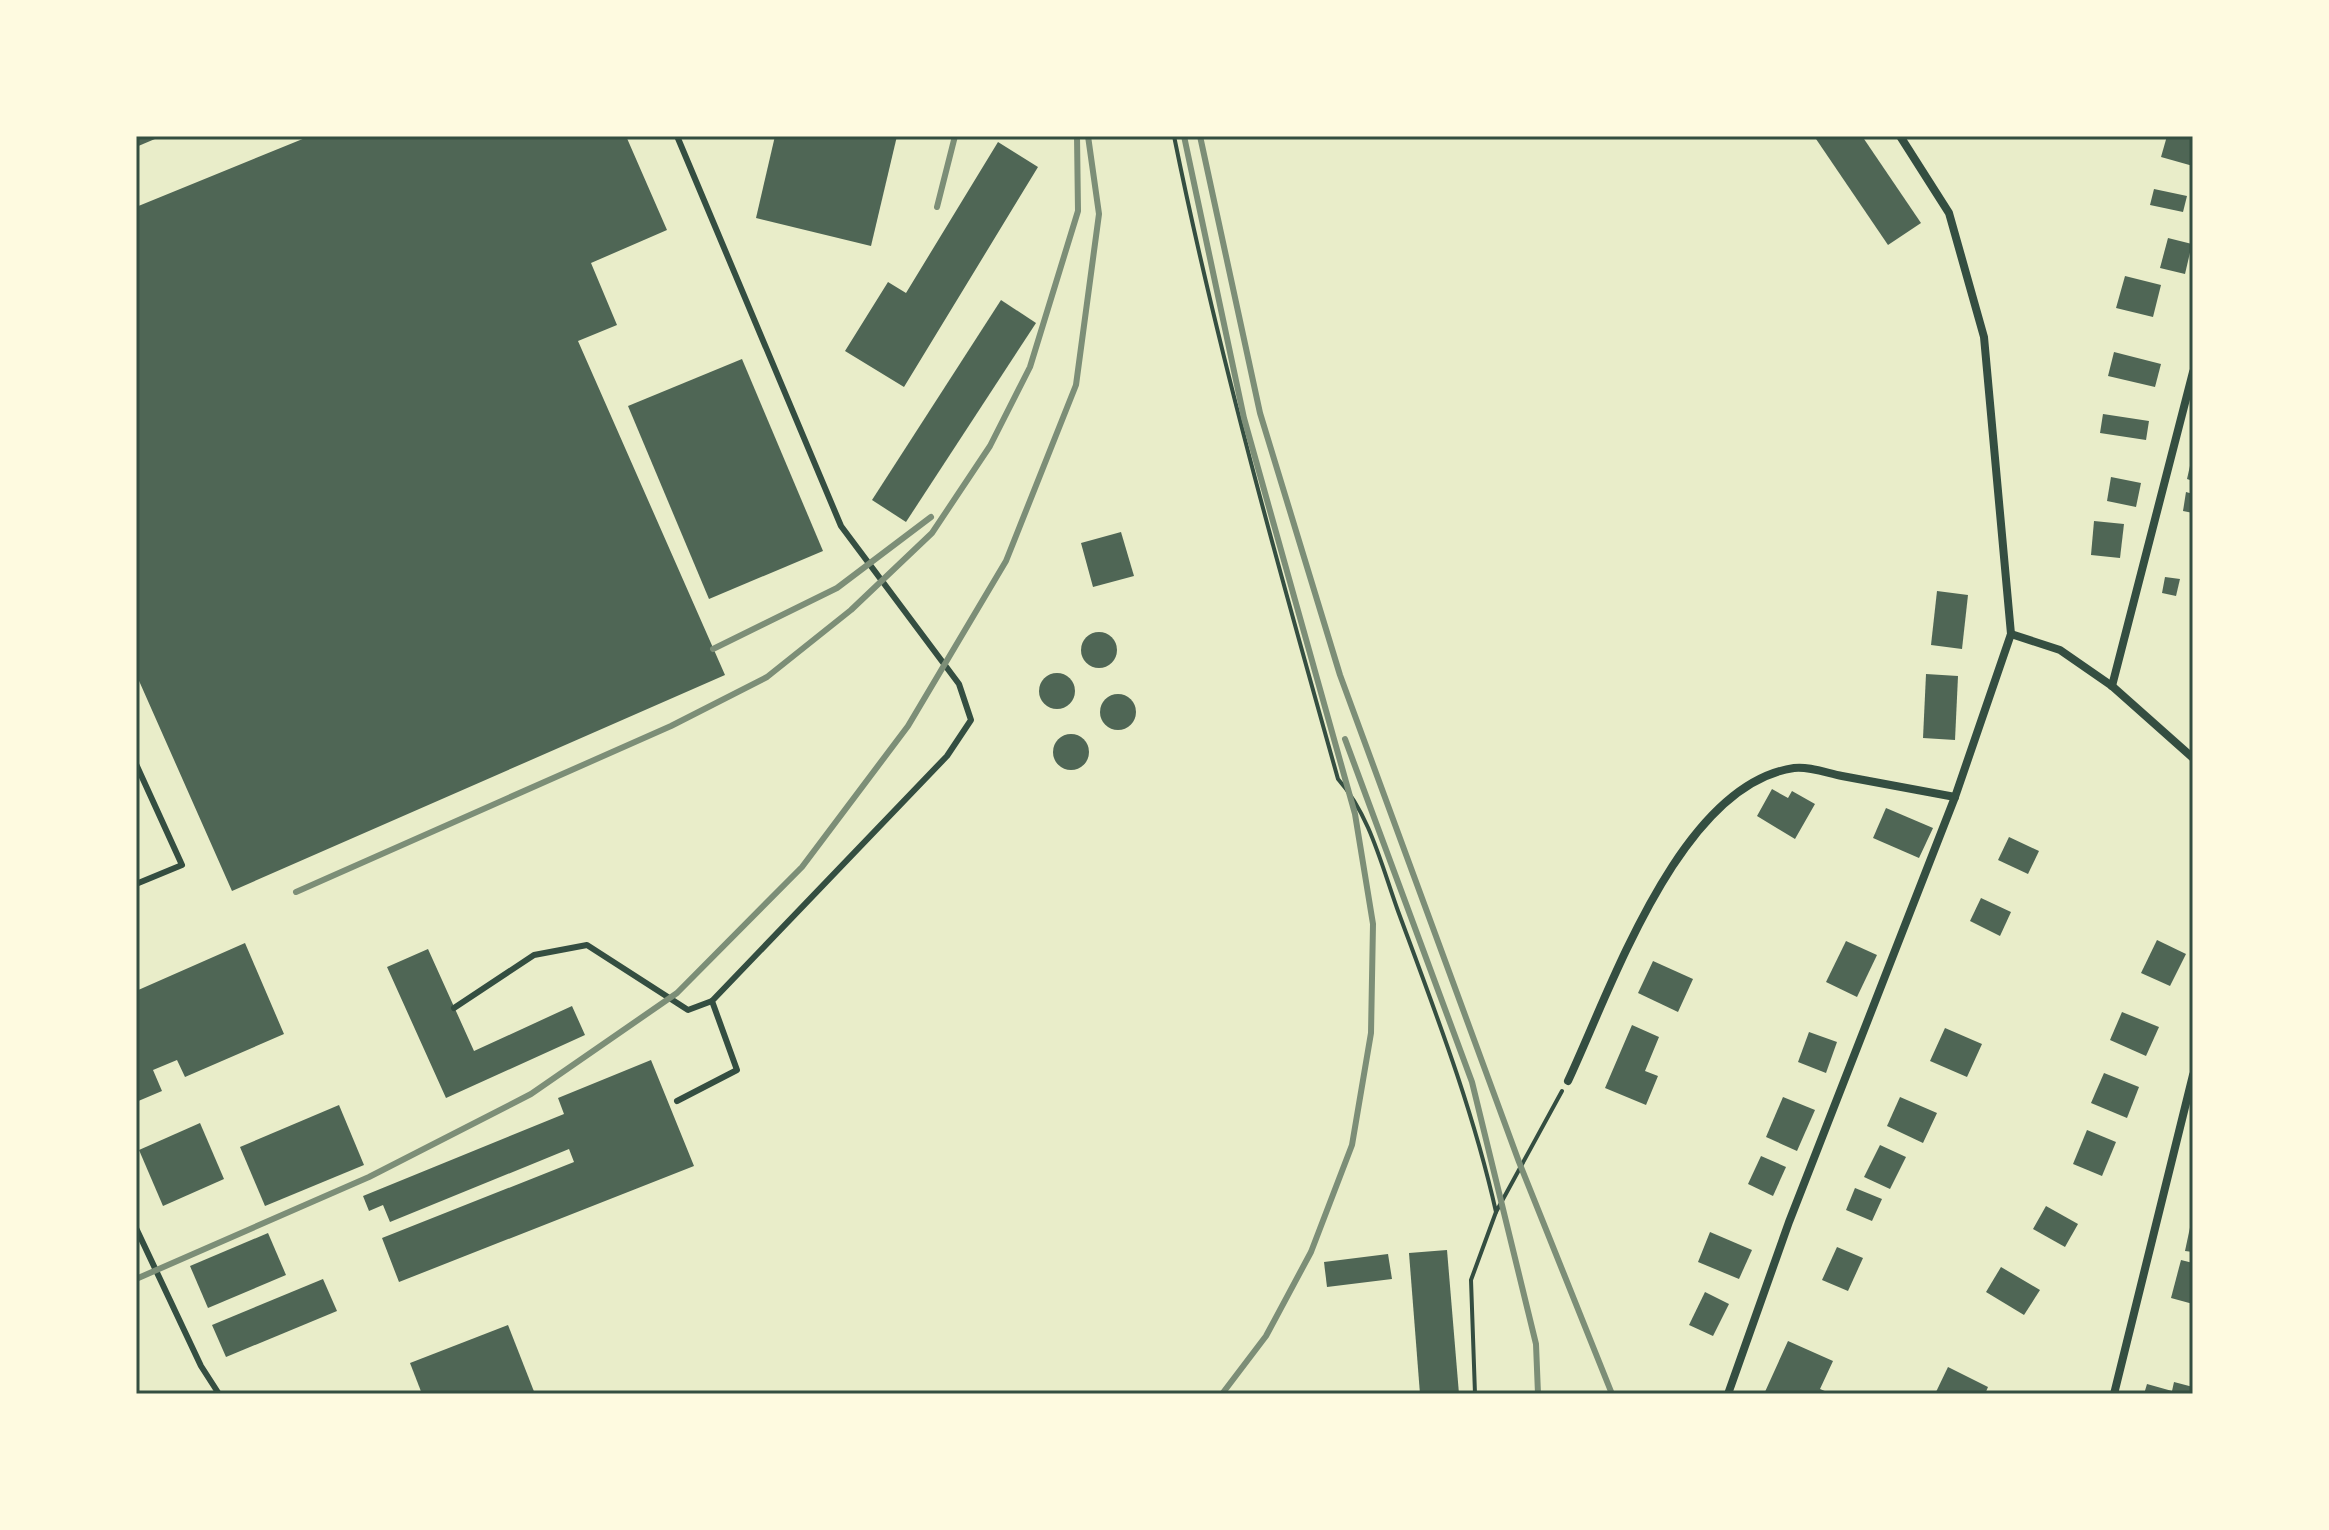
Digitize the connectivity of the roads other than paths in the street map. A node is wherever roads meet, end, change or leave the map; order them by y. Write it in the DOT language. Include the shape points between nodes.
graph roads {
  1 [pos="677,136"];
  2 [pos="1900,136"];
  3 [pos="2193,372"];
  4 [pos="2011,634"];
  5 [pos="2112,686"];
  6 [pos="2193,758"];
  7 [pos="136,764"];
  8 [pos="1955,797"];
  9 [pos="136,884"];
  10 [pos="712,1001"];
  11 [pos="454,1008"];
  12 [pos="2193,1075"];
  13 [pos="1568,1081"];
  14 [pos="677,1101"];
  15 [pos="136,1228"];
  16 [pos="219,1394"];
  17 [pos="1728,1394"];
  18 [pos="2114,1394"];
  1 -- 10 [label="lane" via="841,526 959,684 971,720 947,756"];
  2 -- 4 [label="street" via="1949,213 1984,337"];
  3 -- 5 [label="street"];
  4 -- 5 [label="street" via="2060,650"];
  4 -- 8 [label="street"];
  5 -- 6 [label="street"];
  7 -- 9 [label="lane" via="182,865"];
  8 -- 13 [label="street" via="1797,768 1735,791 1665,875"];
  8 -- 17 [label="street" via="1789,1222"];
  10 -- 11 [label="lane" via="688,1010 587,945 534,955"];
  10 -- 14 [label="lane" via="737,1070"];
  12 -- 18 [label="street"];
  15 -- 16 [label="lane"];
}
